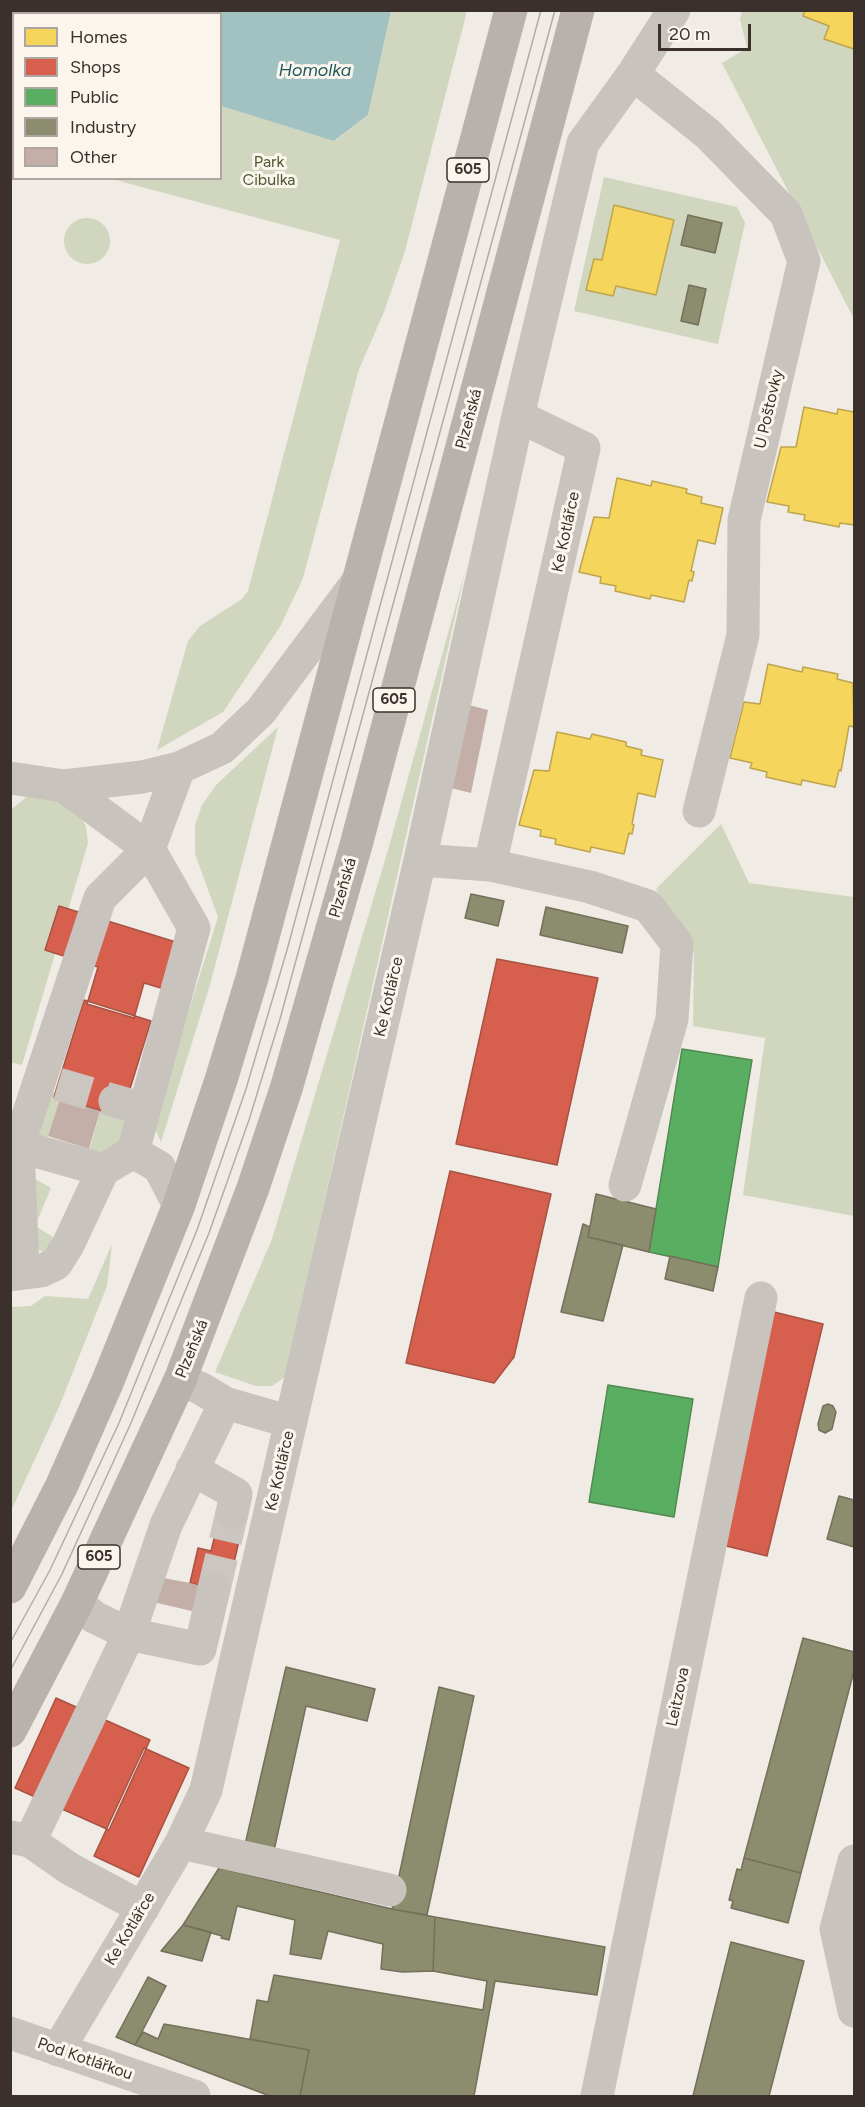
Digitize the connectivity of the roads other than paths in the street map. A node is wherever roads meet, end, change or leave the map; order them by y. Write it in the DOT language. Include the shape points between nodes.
graph roads {
  1 [pos="511,10"];
  2 [pos="578,10"];
  3 [pos="674,10"];
  4 [pos="633,74"];
  5 [pos="544,140"];
  6 [pos="583,143"];
  7 [pos="518,416"];
  8 [pos="355,585"];
  9 [pos="179,768"];
  10 [pos="10,778"];
  11 [pos="64,786"];
  12 [pos="699,811"];
  13 [pos="149,849"];
  14 [pos="420,860"];
  15 [pos="490,865"];
  16 [pos="18,1146"];
  17 [pos="134,1152"];
  18 [pos="103,1170"];
  19 [pos="625,1185"];
  20 [pos="179,1204"];
  21 [pos="17,1273"];
  22 [pos="761,1299"];
  23 [pos="180,1380"];
  24 [pos="225,1402"];
  25 [pos="291,1422"];
  26 [pos="192,1469"];
  27 [pos="232,1513"];
  28 [pos="10,1587"];
  29 [pos="214,1589"];
  30 [pos="77,1603"];
  31 [pos="129,1634"];
  32 [pos="10,1731"];
  33 [pos="20,1839"];
  34 [pos="181,1843"];
  35 [pos="855,1861"];
  36 [pos="390,1890"];
  37 [pos="143,1908"];
  38 [pos="855,2011"];
  39 [pos="10,2032"];
  40 [pos="58,2050"];
  41 [pos="185,2095"];
  42 [pos="597,2097"];
  1 -- 8 [label="main road, 605"];
  2 -- 5 [label="main road, Plzeňská / 605"];
  3 -- 4 [label="street"];
  4 -- 6 [label="street"];
  4 -- 12 [label="street, U Poštovky" via="708,134 786,214 804,261 744,520 742,635"];
  5 -- 6 [label="street"];
  5 -- 23 [label="main road, Plzeňská / 605" via="359,834 286,1089"];
  6 -- 7 [label="street, Ke Kotlářce"];
  7 -- 14 [label="street, Ke Kotlářce"];
  7 -- 15 [label="street, Ke Kotlářce" via="584,448"];
  8 -- 9 [label="street" via="261,711 222,748"];
  8 -- 20 [label="main road, 605" via="252,978"];
  9 -- 11 [label="street" via="142,777"];
  9 -- 13 [label="street"];
  10 -- 11 [label="street"];
  11 -- 13 [label="street"];
  13 -- 16 [label="street" via="100,898 49,1082"];
  13 -- 17 [label="street" via="194,928 130,1105"];
  14 -- 15 [label="street"];
  14 -- 25 [label="street, Ke Kotlářce"];
  15 -- 19 [label="street" via="590,887 648,906 677,945 672,1019"];
  16 -- 18 [label="street"];
  16 -- 21 [label="street"];
  17 -- 18 [label="street"];
  17 -- 20 [label="street" via="159,1167"];
  18 -- 21 [label="street" via="56,1264 41,1271"];
  20 -- 28 [label="main road, 605" via="89,1424"];
  22 -- 42 [label="street, Leitzova"];
  23 -- 24 [label="street"];
  23 -- 30 [label="main road, Plzeňská / 605"];
  24 -- 25 [label="street"];
  24 -- 26 [label="street"];
  25 -- 34 [label="street, Ke Kotlářce" via="206,1790"];
  26 -- 27 [label="street" via="236,1494"];
  26 -- 31 [label="street" via="166,1525"];
  29 -- 31 [label="street" via="200,1649"];
  30 -- 31 [label="street" via="94,1617"];
  30 -- 32 [label="main road, Plzeňská / 605"];
  31 -- 33 [label="street"];
  33 -- 37 [label="street"];
  34 -- 36 [label="street"];
  34 -- 37 [label="street, Ke Kotlářce"];
  35 -- 38 [label="street" via="836,1929"];
  37 -- 40 [label="street, Ke Kotlářce"];
  39 -- 40 [label="street, Pod Kotlářkou"];
  40 -- 41 [label="street, Pod Kotlářkou"];
}
